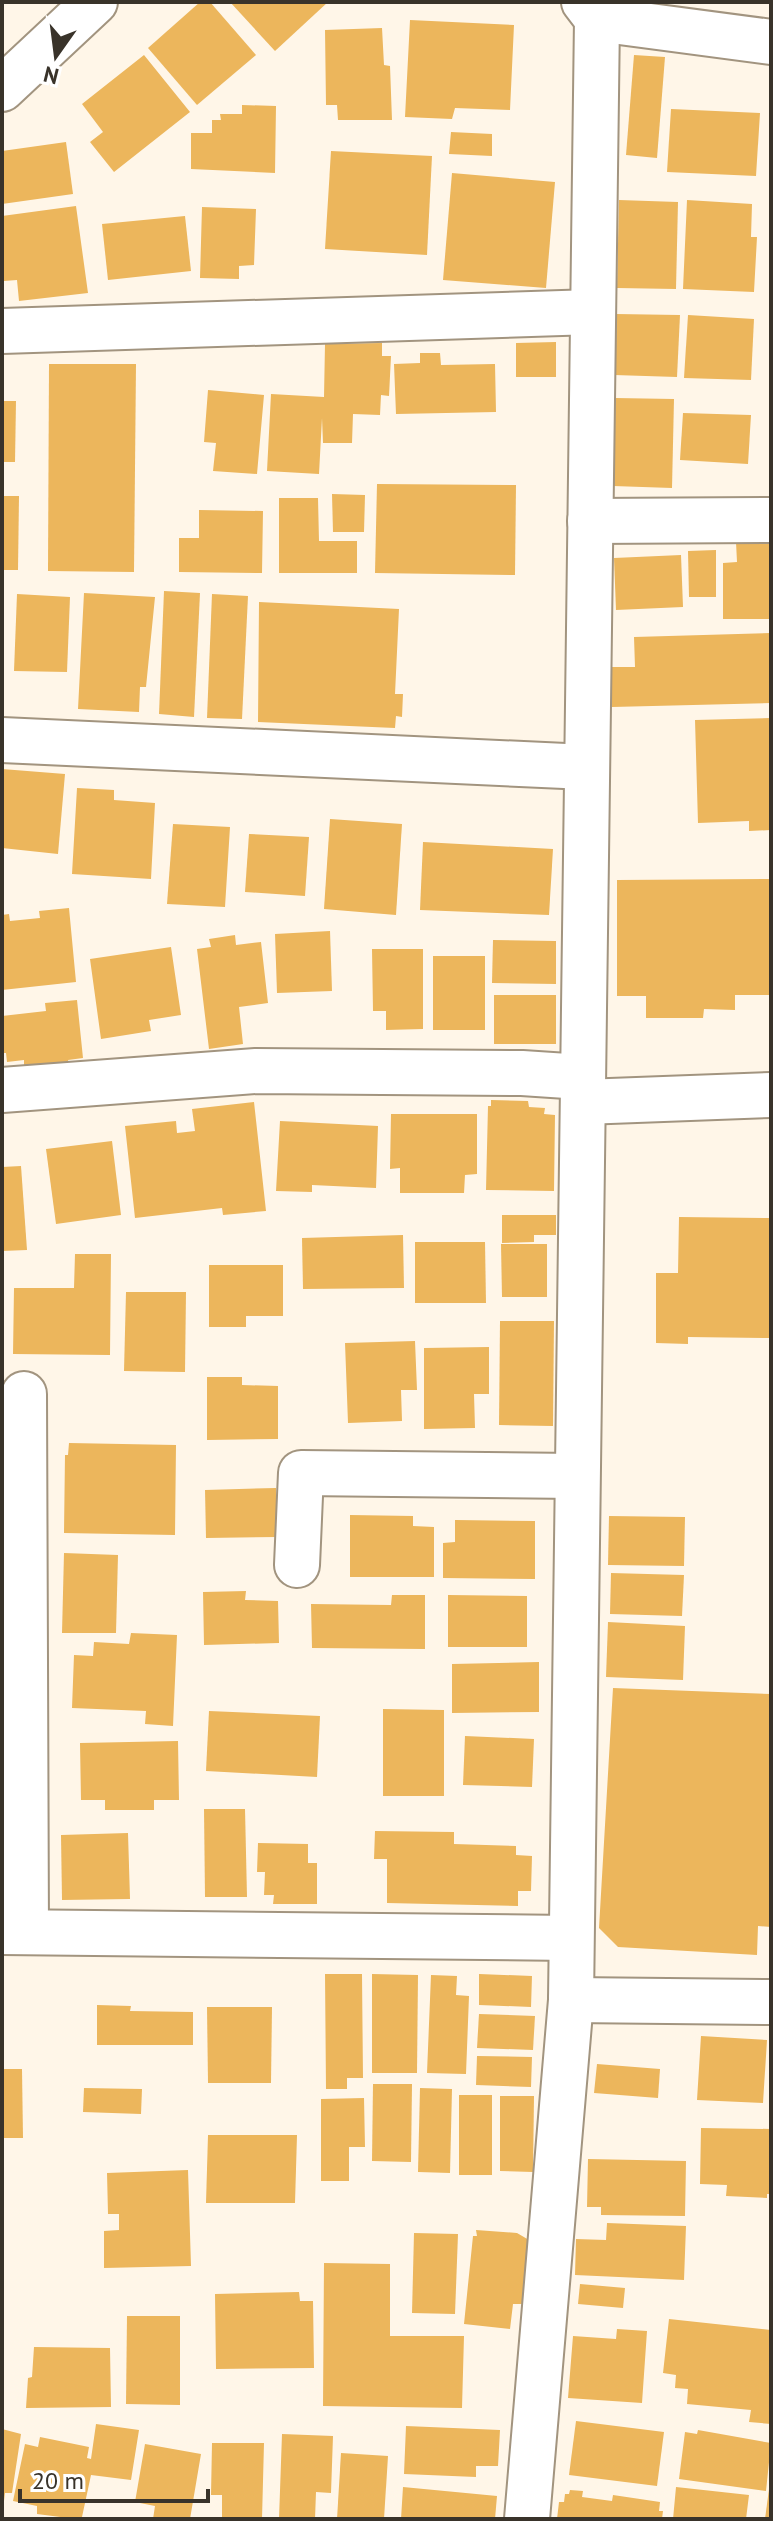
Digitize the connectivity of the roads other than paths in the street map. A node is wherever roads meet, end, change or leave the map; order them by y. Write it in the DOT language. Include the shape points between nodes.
graph roads {
  1 [pos="95,2"];
  2 [pos="591,10"];
  3 [pos="771,42"];
  4 [pos="2,89"];
  5 [pos="593,312"];
  6 [pos="2,331"];
  7 [pos="771,520"];
  8 [pos="590,521"];
  9 [pos="2,740"];
  10 [pos="587,767"];
  11 [pos="2,1090"];
  12 [pos="583,1090"];
  13 [pos="771,1095"];
  14 [pos="24,1394"];
  15 [pos="577,1476"];
  16 [pos="297,1565"];
  17 [pos="14,1932"];
  18 [pos="571,1938"];
  19 [pos="571,2000"];
  20 [pos="771,2002"];
  21 [pos="527,2519"];
  1 -- 4 [label="street"];
  2 -- 3 [label="street"];
  2 -- 5 [label="street"];
  5 -- 6 [label="street"];
  5 -- 8 [label="street"];
  7 -- 8 [label="street"];
  8 -- 10 [label="street"];
  9 -- 10 [label="street"];
  10 -- 12 [label="street"];
  11 -- 12 [label="street" via="256,1071 522,1073"];
  12 -- 13 [label="street"];
  12 -- 15 [label="street"];
  14 -- 17 [label="street"];
  15 -- 16 [label="street" via="301,1473"];
  15 -- 18 [label="street"];
  17 -- 18 [label="street"];
  18 -- 19 [label="street"];
  19 -- 20 [label="street"];
  19 -- 21 [label="street"];
}
